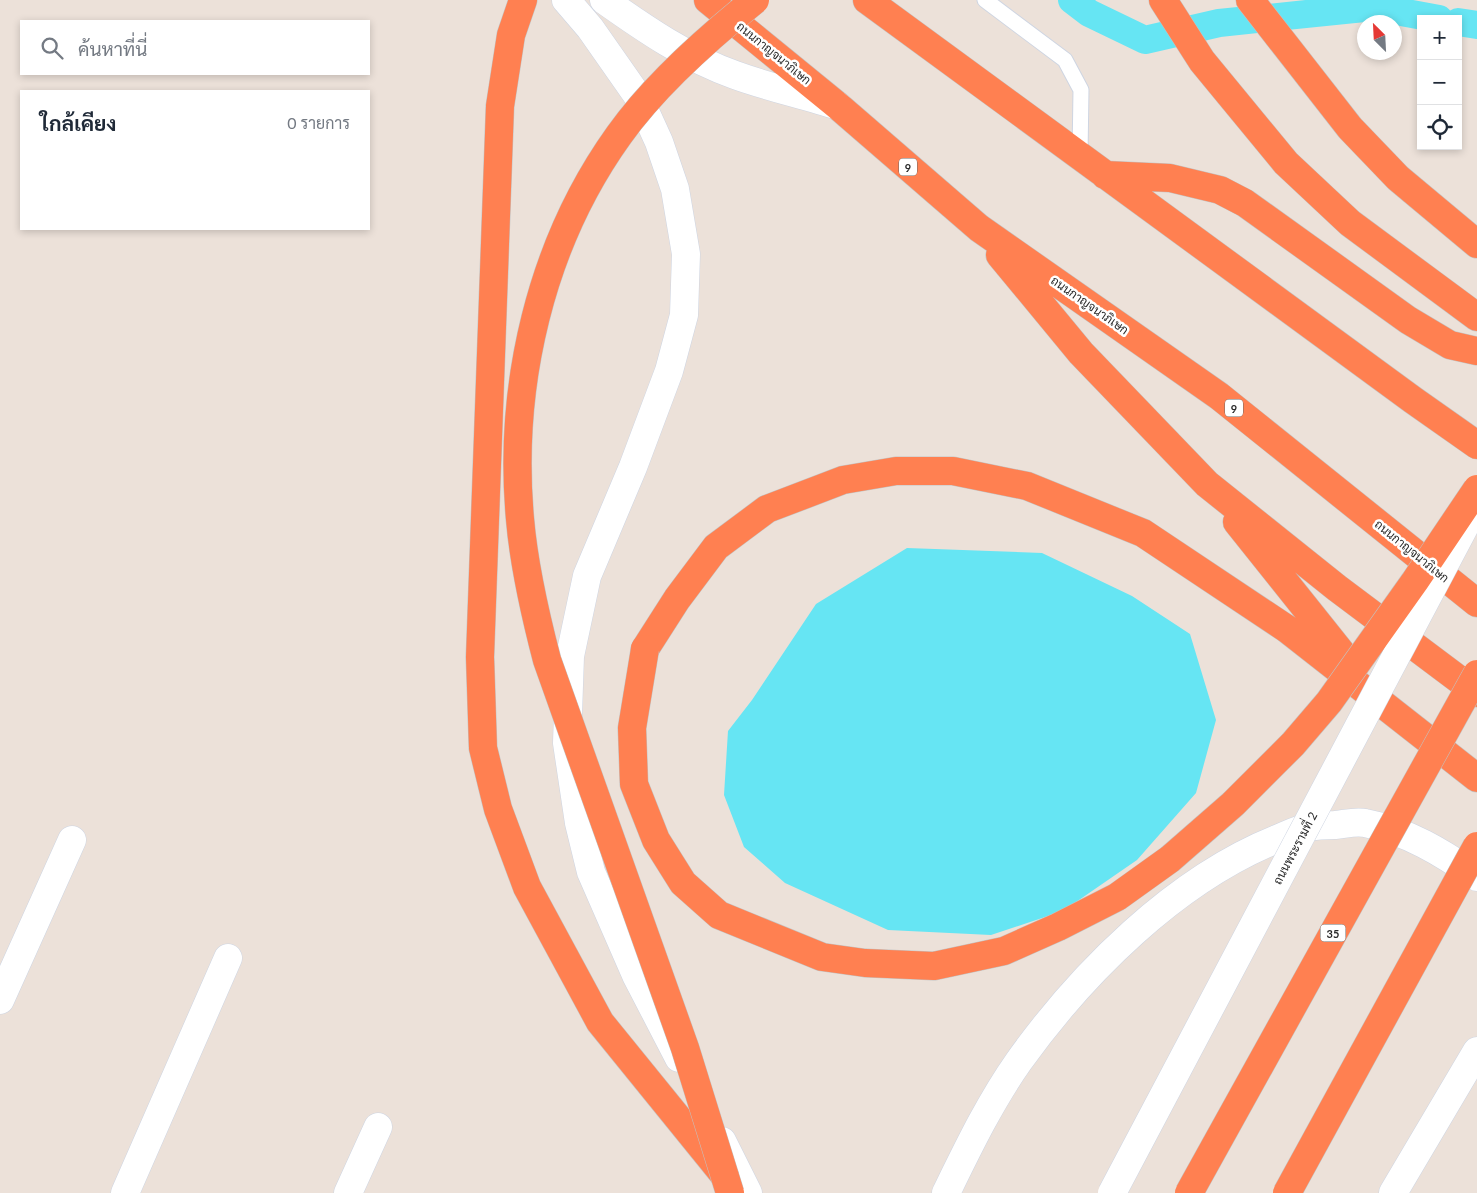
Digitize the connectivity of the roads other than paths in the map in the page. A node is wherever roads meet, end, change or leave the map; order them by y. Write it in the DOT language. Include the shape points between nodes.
graph roads {
  1 [pos="523,0"];
  2 [pos="566,0"];
  3 [pos="604,0"];
  4 [pos="708,0"];
  5 [pos="755,0"];
  6 [pos="868,0"];
  7 [pos="985,0"];
  8 [pos="1162,0"];
  9 [pos="1250,0"];
  10 [pos="838,106"];
  11 [pos="1080,155"];
  12 [pos="1110,179"];
  13 [pos="979,228"];
  14 [pos="1477,244"];
  15 [pos="1477,317"];
  16 [pos="1477,352"];
  17 [pos="1477,445"];
  18 [pos="1207,484"];
  19 [pos="1477,489"];
  20 [pos="1477,503"];
  21 [pos="1477,604"];
  22 [pos="1477,674"];
  23 [pos="1477,693"];
  24 [pos="1382,702"];
  25 [pos="1477,778"];
  26 [pos="72,840"];
  27 [pos="1477,846"];
  28 [pos="1477,877"];
  29 [pos="228,958"];
  30 [pos="0,1000"];
  31 [pos="1477,1051"];
  32 [pos="378,1127"];
  33 [pos="125,1193"];
  34 [pos="348,1193"];
  35 [pos="730,1193"];
  36 [pos="739,1193"];
  37 [pos="748,1193"];
  38 [pos="946,1193"];
  39 [pos="1112,1193"];
  40 [pos="1189,1193"];
  41 [pos="1287,1193"];
  42 [pos="1393,1193"];
  1 -- 36 [label="highway" via="511,35 500,106 480,657 483,748 498,810 527,887 600,1022"];
  2 -- 37 [label="main road" via="590,28 639,98 675,189 686,254 684,315 669,371 587,576 570,656 567,742 579,823 591,872 632,966"];
  3 -- 10 [label="main road" via="681,50 734,74"];
  4 -- 10 [label="highway, ถนนกาญจนาภิเษก / 9"];
  5 -- 35 [label="highway, bridge" via="646,103 595,170 575,208 552,263 526,358 517,483 524,555 547,660 685,1048"];
  6 -- 11 [label="highway"];
  7 -- 11 [label="lane" via="1065,60 1073,72 1081,90"];
  8 -- 15 [label="highway" via="1202,61 1286,162 1350,223"];
  9 -- 14 [label="highway" via="1350,128 1398,178"];
  10 -- 13 [label="highway, ถนนกาญจนาภิเษก / 9"];
  11 -- 12 [label="highway"];
  12 -- 16 [label="highway" via="1170,178 1220,190 1245,202 1408,320 1450,345"];
  12 -- 17 [label="highway"];
  13 -- 18 [label="highway" via="1080,353"];
  13 -- 21 [label="highway, ถนนกาญจนาภิเษก / 9" via="1219,396"];
  18 -- 23 [label="highway" via="1337,588"];
  18 -- 24 [label="highway"];
  19 -- 24 [label="highway, bridge" via="1415,581 1330,702 1233,804 1170,860 1117,898 1004,951 934,966 865,964 822,957 719,915 683,883 656,840 634,784 632,728 645,649 716,547 767,509 843,480 896,471 953,471 1027,486 1143,533 1287,629"];
  20 -- 39 [label="main road, ถนนพระรามที่ 2, bridge"];
  22 -- 40 [label="highway, 35, bridge"];
  24 -- 25 [label="highway"];
  26 -- 30 [label="main road"];
  27 -- 41 [label="highway, bridge"];
  28 -- 38 [label="main road" via="1442,853 1398,832 1364,823 1309,826 1260,846 1210,872 1165,905 1110,954 1064,1004 1019,1061 978,1127"];
  29 -- 33 [label="main road"];
  31 -- 42 [label="main road"];
  32 -- 34 [label="main road"];
}
